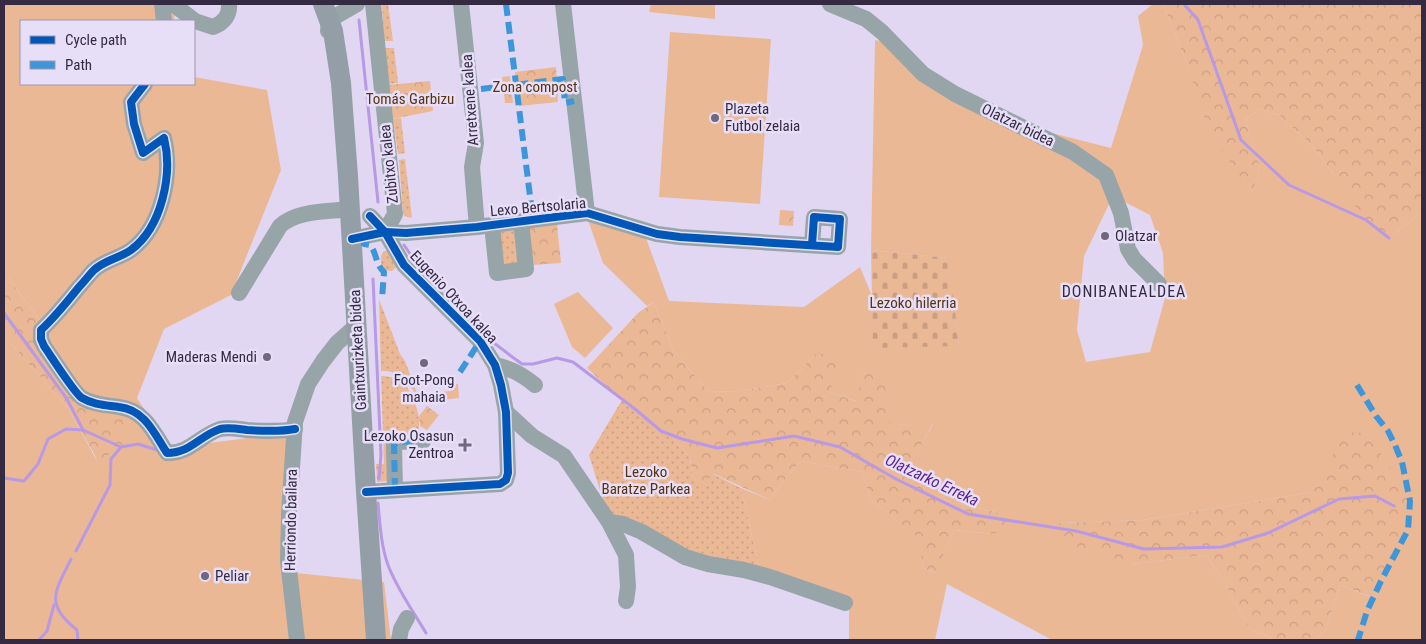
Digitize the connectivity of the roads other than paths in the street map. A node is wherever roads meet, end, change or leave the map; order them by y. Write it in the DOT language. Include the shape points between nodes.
graph roads {
  1 [pos="162,4"];
  2 [pos="173,4"];
  3 [pos="229,4"];
  4 [pos="313,4"];
  5 [pos="357,4"];
  6 [pos="373,4"];
  7 [pos="461,4"];
  8 [pos="563,4"];
  9 [pos="830,4"];
  10 [pos="327,19"];
  11 [pos="164,20"];
  12 [pos="144,85"];
  13 [pos="357,209"];
  14 [pos="588,213"];
  15 [pos="521,221"];
  16 [pos="484,226"];
  17 [pos="385,232"];
  18 [pos="358,238"];
  19 [pos="812,245"];
  20 [pos="1159,284"];
  21 [pos="239,293"];
  22 [pos="356,326"];
  23 [pos="495,365"];
  24 [pos="535,385"];
  25 [pos="506,412"];
  26 [pos="295,429"];
  27 [pos="423,441"];
  28 [pos="394,490"];
  29 [pos="366,492"];
  30 [pos="609,522"];
  31 [pos="626,601"];
  32 [pos="844,603"];
  33 [pos="407,618"];
  34 [pos="298,640"];
  35 [pos="376,640"];
  36 [pos="399,640"];
  1 -- 11 [label="street"];
  2 -- 3 [label="street" via="195,20 213,27 226,18"];
  4 -- 10 [label="main road, Gaintxurizketa bidea"];
  5 -- 10 [label="street"];
  6 -- 17 [label="street, Zubitxo kalea" via="395,214"];
  7 -- 16 [label="street, Arretxene kalea" via="476,134 472,167"];
  8 -- 14 [label="street"];
  9 -- 20 [label="street, Olatzar bidea" via="866,19 923,74 955,94 1073,152 1106,175 1121,213 1128,249 1134,260"];
  10 -- 13 [label="main road, Gaintxurizketa bidea" via="337,46"];
  12 -- 26 [label="street" via="131,102 134,124 143,153 164,138 166,178 162,201 142,241 94,270 41,330 44,346 80,398 97,405 136,411 145,419 166,453 178,453 223,428"];
  13 -- 17 [label="street, Eugenio Otxoa kalea"];
  13 -- 18 [label="main road, Gaintxurizketa bidea"];
  13 -- 21 [label="street" via="288,219 280,226"];
  14 -- 15 [label="street, Lexo Bertsolaria"];
  14 -- 19 [label="street, Lexo Bertsolaria" via="672,236"];
  15 -- 16 [label="street, Lexo Bertsolaria"];
  15 -- 16 [label="street, Arretxene kalea" via="526,270 497,273"];
  16 -- 17 [label="street, Lexo Bertsolaria"];
  17 -- 18 [label="street, Lexo Bertsolaria"];
  17 -- 23 [label="street, Eugenio Otxoa kalea" via="404,265 480,341"];
  18 -- 22 [label="main road, Gaintxurizketa bidea"];
  22 -- 26 [label="street, Herriondo bailara" via="337,343 308,384"];
  22 -- 29 [label="main road, Gaintxurizketa bidea"];
  23 -- 24 [label="street, Eugenio Otxoa kalea" via="514,370"];
  23 -- 25 [label="street, Eugenio Otxoa kalea"];
  25 -- 28 [label="street, Eugenio Otxoa kalea" via="508,477 503,483"];
  25 -- 30 [label="street" via="532,436 564,456"];
  26 -- 34 [label="street, Herriondo bailara" via="288,561"];
  27 -- 28 [label="street" via="394,445"];
  28 -- 29 [label="street, Eugenio Otxoa kalea"];
  29 -- 35 [label="main road, Gaintxurizketa bidea"];
  30 -- 31 [label="street" via="626,555"];
  30 -- 32 [label="street" via="642,532 686,557 770,577"];
  33 -- 36 [label="street"];
}
